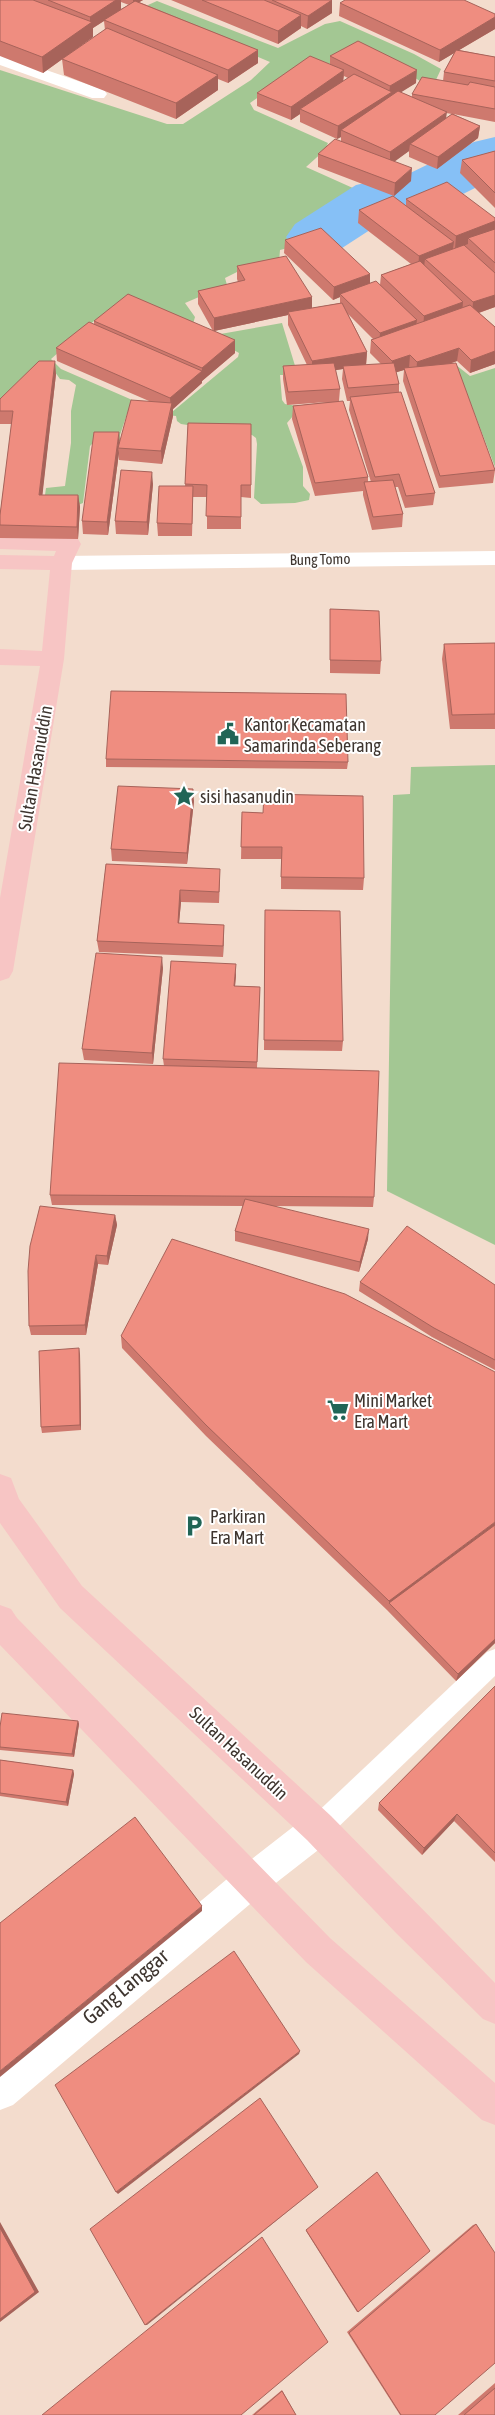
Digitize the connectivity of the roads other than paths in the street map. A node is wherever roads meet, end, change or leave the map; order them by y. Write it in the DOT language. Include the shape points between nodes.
graph roads {
  1 [pos="0,59"];
  2 [pos="98,94"];
  3 [pos="0,542"];
  4 [pos="66,554"];
  5 [pos="495,558"];
  6 [pos="0,562"];
  7 [pos="0,657"];
  8 [pos="53,660"];
  9 [pos="0,971"];
  10 [pos="0,1488"];
  11 [pos="0,1620"];
  12 [pos="495,1660"];
  13 [pos="319,1828"];
  14 [pos="251,1881"];
  15 [pos="495,2007"];
  16 [pos="0,2092"];
  17 [pos="495,2107"];
  1 -- 2 [label="street"];
  3 -- 4 [label="main road, Bung Tomo"];
  4 -- 5 [label="street, Bung Tomo" via="145,562"];
  4 -- 6 [label="main road, Bung Tomo"];
  4 -- 8 [label="main road, Sultan Hasanuddin"];
  7 -- 8 [label="main road"];
  8 -- 9 [label="main road, Sultan Hasanuddin"];
  10 -- 13 [label="main road, Sultan Hasanuddin" via="6,1506 71,1597"];
  11 -- 14 [label="main road"];
  12 -- 13 [label="lane"];
  13 -- 14 [label="street, Gang Langgar"];
  13 -- 15 [label="main road, Sultan Hasanuddin"];
  14 -- 16 [label="street, Gang Langgar"];
  14 -- 17 [label="main road" via="318,1950"];
}
